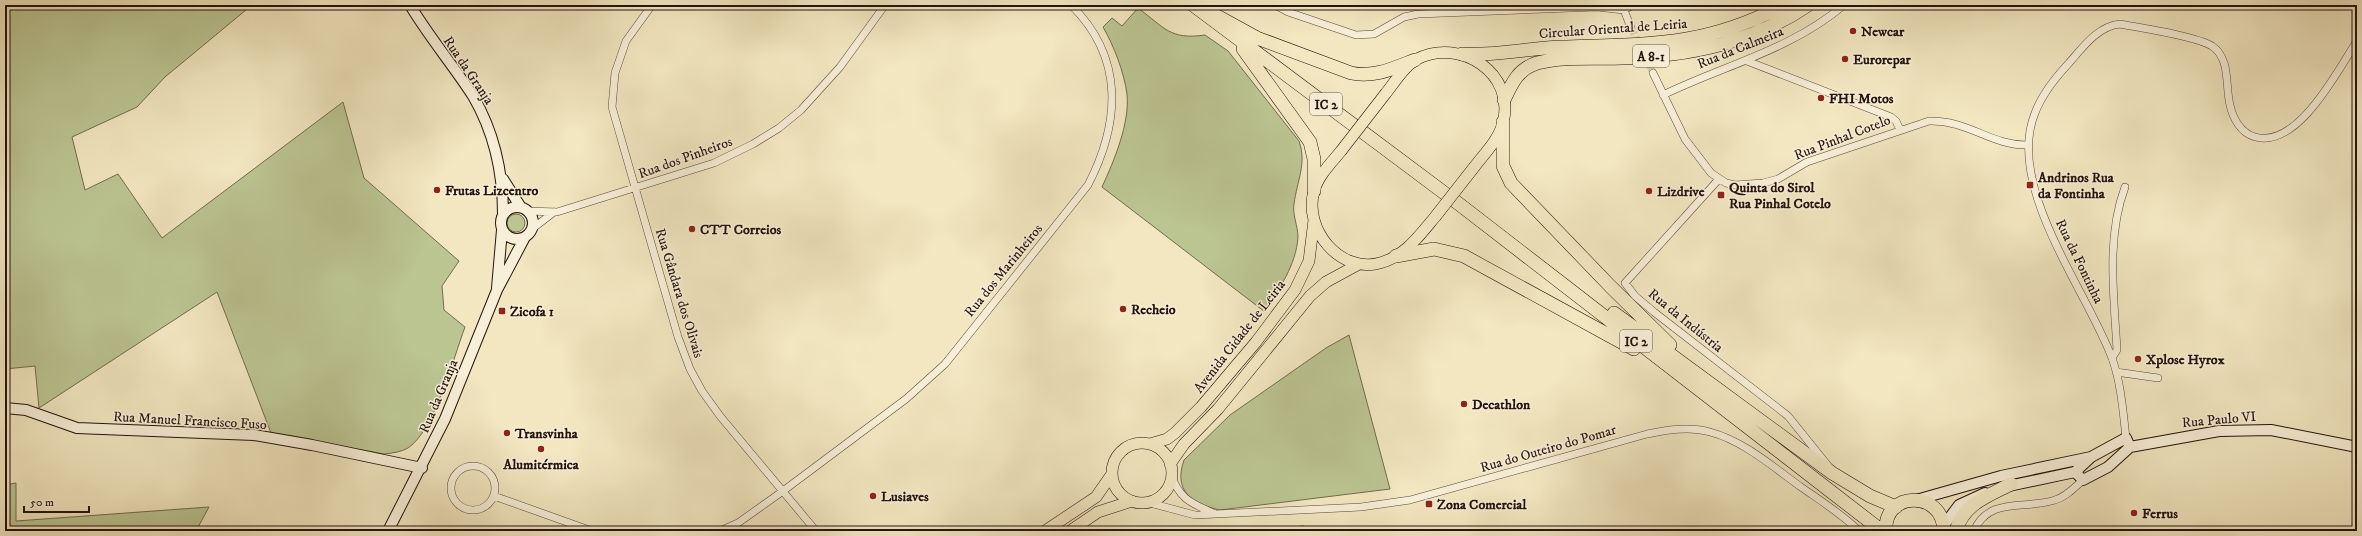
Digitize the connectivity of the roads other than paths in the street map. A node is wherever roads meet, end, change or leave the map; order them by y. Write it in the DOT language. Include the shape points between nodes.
graph roads {
  1 [pos="410,5"];
  2 [pos="652,5"];
  3 [pos="885,5"];
  4 [pos="1071,5"];
  5 [pos="1192,5"];
  6 [pos="1202,5"];
  7 [pos="1275,5"];
  8 [pos="1633,5"];
  9 [pos="1784,5"];
  10 [pos="1808,5"];
  11 [pos="1844,5"];
  12 [pos="1624,10"];
  13 [pos="1215,15"];
  14 [pos="1631,28"];
  15 [pos="1232,35"];
  16 [pos="2357,40"];
  17 [pos="1462,54"];
  18 [pos="1415,60"];
  19 [pos="1747,61"];
  20 [pos="1653,73"];
  21 [pos="1663,95"];
  22 [pos="1504,100"];
  23 [pos="1503,122"];
  24 [pos="1900,130"];
  25 [pos="2028,145"];
  26 [pos="502,177"];
  27 [pos="1719,179"];
  28 [pos="2125,186"];
  29 [pos="636,188"];
  30 [pos="1314,191"];
  31 [pos="524,209"];
  32 [pos="554,212"];
  33 [pos="503,214"];
  34 [pos="1314,220"];
  35 [pos="532,229"];
  36 [pos="502,230"];
  37 [pos="525,237"];
  38 [pos="1396,256"];
  39 [pos="1359,264"];
  40 [pos="497,290"];
  41 [pos="2112,358"];
  42 [pos="2116,372"];
  43 [pos="2158,378"];
  44 [pos="1706,380"];
  45 [pos="5,408"];
  46 [pos="1738,419"];
  47 [pos="2128,443"];
  48 [pos="1150,444"];
  49 [pos="2357,447"];
  50 [pos="2091,456"];
  51 [pos="422,468"];
  52 [pos="1171,469"];
  53 [pos="2075,472"];
  54 [pos="1832,473"];
  55 [pos="1112,474"];
  56 [pos="2083,480"];
  57 [pos="2011,484"];
  58 [pos="783,491"];
  59 [pos="494,496"];
  60 [pos="1916,500"];
  61 [pos="1132,501"];
  62 [pos="1146,502"];
  63 [pos="1896,507"];
  64 [pos="1215,514"];
  65 [pos="1944,528"];
  66 [pos="388,531"];
  67 [pos="592,531"];
  68 [pos="720,531"];
  69 [pos="816,531"];
  70 [pos="1045,531"];
  71 [pos="1070,531"];
  72 [pos="1859,531"];
  73 [pos="1882,531"];
  74 [pos="1886,531"];
  75 [pos="1956,531"];
  76 [pos="1974,531"];
  1 -- 26 [label="main road, Rua da Granja" via="473,97 488,132"];
  2 -- 29 [label="street, Rua Gândara dos Olivais" via="626,41 615,73 612,108"];
  3 -- 29 [label="street, Rua dos Pinheiros" via="840,67 801,110 779,128 714,163"];
  4 -- 58 [label="street, Rua dos Marinheiros" via="1094,34 1109,67 1112,86 1108,135 1099,164 1088,185 945,364 906,399"];
  5 -- 15 [label="highway, IC 2"];
  6 -- 13 [label="highway, IC 2"];
  7 -- 12 [label="street" via="1288,12 1356,35 1374,34 1404,17 1418,14 1597,7"];
  8 -- 12 [label="street"];
  9 -- 17 [label="highway, Circular Oriental de Leiria / A 8-1" via="1736,27 1688,40 1629,46 1561,47 1494,55"];
  10 -- 22 [label="highway, Circular Oriental de Leiria / A 8-1" via="1754,34 1692,52 1537,63 1521,72 1512,82"];
  11 -- 19 [label="street, Rua da Calmeira" via="1803,34"];
  12 -- 14 [label="street"];
  13 -- 18 [label="highway" via="1257,38 1351,73 1380,73"];
  13 -- 44 [label="highway, IC 2"];
  15 -- 30 [label="highway" via="1258,67 1310,142 1314,160"];
  15 -- 46 [label="highway, IC 2" via="1453,200"];
  16 -- 25 [label="street, Rua da Fontinha" via="2323,94 2308,111 2288,131 2277,137 2260,138 2243,131 2238,123 2229,104 2224,62 2212,46 2120,24 2111,25 2088,42 2044,94 2034,113"];
  17 -- 18 [label="main road" via="1444,52"];
  17 -- 22 [label="main road" via="1488,69 1498,83"];
  18 -- 30 [label="main road, bridge" via="1322,174"];
  19 -- 21 [label="street, Rua da Calmeira" via="1703,76"];
  19 -- 24 [label="street" via="1891,117"];
  20 -- 21 [label="street, Rua Pinhal Cotelo"];
  21 -- 27 [label="street, Rua Pinhal Cotelo" via="1685,139 1711,173"];
  22 -- 23 [label="main road"];
  23 -- 38 [label="main road, bridge" via="1495,141 1435,217 1412,244"];
  23 -- 44 [label="highway" via="1503,166 1511,183 1610,286"];
  24 -- 25 [label="street, Rua Pinhal Cotelo" via="1929,121 1945,120 2007,144"];
  24 -- 27 [label="street, Rua Pinhal Cotelo" via="1807,162 1778,179 1764,183 1735,185"];
  25 -- 41 [label="street, Rua da Fontinha" via="2030,167 2051,237"];
  26 -- 31 [label="main road, Rua da Granja"];
  26 -- 33 [label="main road, Rua da Granja"];
  27 -- 54 [label="street, Rua da Indústria" via="1625,283 1635,296 1654,312 1788,416 1824,459"];
  28 -- 41 [label="street" via="2117,208 2113,258 2117,350"];
  29 -- 32 [label="street, Rua dos Pinheiros"];
  29 -- 58 [label="street, Rua Gândara dos Olivais" via="678,337 690,369 720,416"];
  30 -- 34 [label="main road"];
  31 -- 32 [label="street, Rua dos Pinheiros"];
  31 -- 33 [label="main road" via="508,209"];
  31 -- 35 [label="main road" via="533,219"];
  32 -- 35 [label="street, Rua dos Pinheiros"];
  33 -- 36 [label="main road"];
  34 -- 39 [label="main road" via="1332,250 1344,259"];
  34 -- 48 [label="main road, Avenida Cidade de Leiria" via="1308,261 1294,290 1256,342 1175,434"];
  35 -- 37 [label="main road"];
  36 -- 37 [label="main road" via="510,237"];
  36 -- 40 [label="main road, Rua da Granja"];
  37 -- 40 [label="main road, Rua da Granja"];
  38 -- 39 [label="main road" via="1379,263"];
  38 -- 46 [label="highway" via="1434,249 1464,256 1625,342 1714,406"];
  39 -- 52 [label="main road, Avenida Cidade de Leiria" via="1326,282 1310,296 1218,409 1184,444"];
  40 -- 51 [label="main road, Rua da Granja" via="446,419"];
  41 -- 42 [label="street, Rua da Fontinha"];
  42 -- 43 [label="street"];
  42 -- 47 [label="street, Rua da Fontinha"];
  44 -- 54 [label="highway, IC 2"];
  45 -- 51 [label="main road, Rua Manuel Francisco Fuso" via="26,410 77,428 254,435 312,444"];
  46 -- 73 [label="highway, IC 2"];
  47 -- 49 [label="main road, Rua Paulo VI" via="2254,429 2290,433"];
  47 -- 50 [label="main road, Rua Paulo VI"];
  47 -- 56 [label="main road" via="2108,467"];
  48 -- 52 [label="main road" via="1160,449"];
  48 -- 55 [label="main road" via="1136,443 1123,449 1115,460"];
  50 -- 53 [label="main road, Rua Paulo VI"];
  50 -- 60 [label="main road" via="2001,476"];
  51 -- 66 [label="main road, Rua da Granja"];
  52 -- 62 [label="main road" via="1169,486 1163,493"];
  52 -- 64 [label="street" via="1175,485 1182,496"];
  53 -- 56 [label="main road"];
  53 -- 57 [label="main road"];
  54 -- 63 [label="highway, IC 2" via="1870,496"];
  55 -- 61 [label="main road" via="1118,490"];
  55 -- 70 [label="main road" via="1096,497"];
  56 -- 76 [label="street" via="2055,500 1992,510 1978,522"];
  57 -- 65 [label="main road" via="1966,500 1959,505"];
  57 -- 75 [label="highway" via="1968,508 1961,516"];
  58 -- 68 [label="street, Rua dos Marinheiros" via="738,523"];
  58 -- 69 [label="street, Rua Gândara dos Olivais"];
  59 -- 59 [label="street" via="494,480 484,469 470,466 462,468 452,479 450,486 454,500 465,508 472,510 485,506"];
  59 -- 67 [label="street"];
  60 -- 63 [label="highway"];
  60 -- 65 [label="highway" via="1934,507"];
  61 -- 62 [label="main road"];
  61 -- 71 [label="main road" via="1098,512"];
  62 -- 64 [label="street, Rua do Outeiro do Pomar" via="1195,515"];
  63 -- 74 [label="highway" via="1887,520"];
  64 -- 72 [label="street, Rua do Outeiro do Pomar" via="1361,507 1410,500 1647,434 1686,429 1709,432 1744,447 1834,510"];
}
